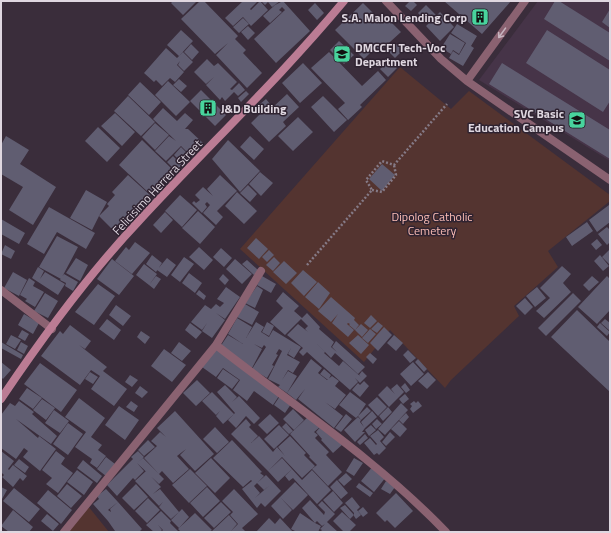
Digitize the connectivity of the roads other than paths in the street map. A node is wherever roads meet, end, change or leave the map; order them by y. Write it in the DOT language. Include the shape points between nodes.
graph roads {
  1 [pos="344,1"];
  2 [pos="386,1"];
  3 [pos="525,1"];
  4 [pos="467,81"];
  5 [pos="610,180"];
  6 [pos="261,271"];
  7 [pos="1,290"];
  8 [pos="52,329"];
  9 [pos="216,345"];
  10 [pos="1,400"];
  11 [pos="64,532"];
  12 [pos="446,532"];
  1 -- 8 [label="street, Felicisimo Herrera Street" via="283,71 137,223"];
  2 -- 4 [label="street"];
  3 -- 4 [label="street, one-way"];
  4 -- 5 [label="street"];
  6 -- 9 [label="street"];
  7 -- 8 [label="street"];
  8 -- 10 [label="street, Felicisimo Herrera Street"];
  9 -- 11 [label="street"];
  9 -- 12 [label="street" via="355,448"];
}
